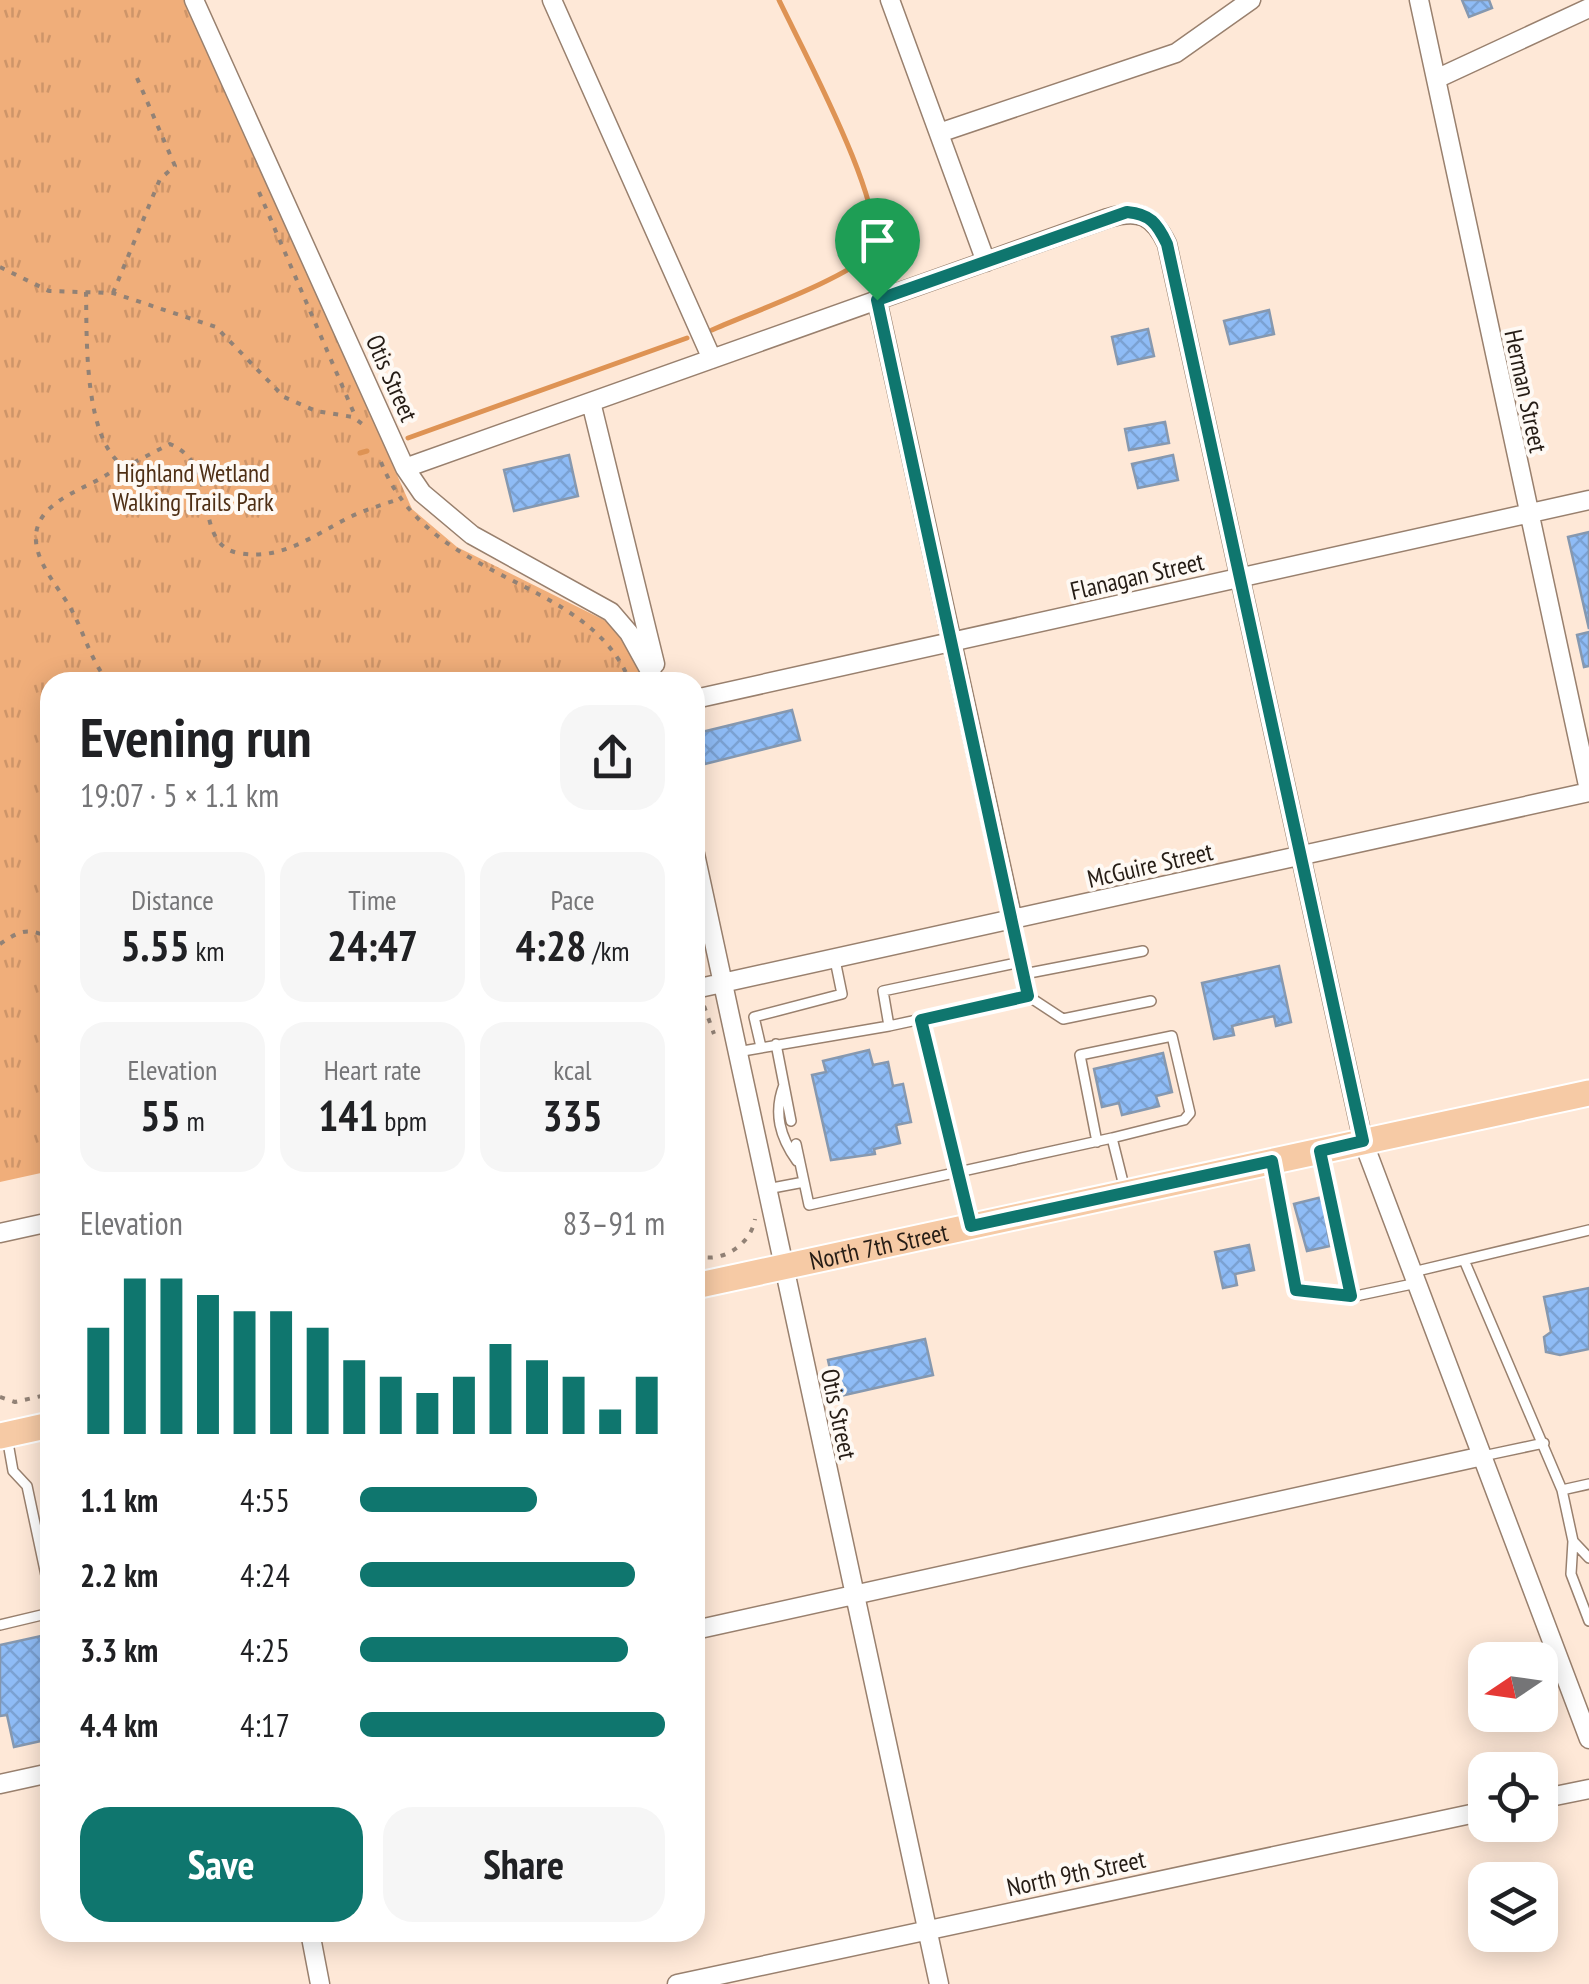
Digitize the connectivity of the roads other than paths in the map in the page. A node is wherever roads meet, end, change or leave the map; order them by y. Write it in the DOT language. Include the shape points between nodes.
graph roads {
  1 [pos="194,0"];
  2 [pos="552,0"];
  3 [pos="890,0"];
  4 [pos="1250,0"];
  5 [pos="1419,0"];
  6 [pos="1589,8"];
  7 [pos="1436,79"];
  8 [pos="938,133"];
  9 [pos="986,262"];
  10 [pos="877,300"];
  11 [pos="712,358"];
  12 [pos="591,402"];
  13 [pos="405,468"];
  14 [pos="1589,500"];
  15 [pos="1527,514"];
  16 [pos="1240,578"];
  17 [pos="953,642"];
  18 [pos="652,672"];
  19 [pos="655,672"];
  20 [pos="705,697"];
  21 [pos="1589,792"];
  22 [pos="1301,856"];
  23 [pos="705,902"];
  24 [pos="1013,921"];
  25 [pos="1143,951"];
  26 [pos="835,960"];
  27 [pos="1021,962"];
  28 [pos="1024,974"];
  29 [pos="722,983"];
  30 [pos="705,993"];
  31 [pos="1028,996"];
  32 [pos="1151,1001"];
  33 [pos="921,1020"];
  34 [pos="889,1026"];
  35 [pos="776,1044"];
  36 [pos="761,1047"];
  37 [pos="737,1052"];
  38 [pos="784,1085"];
  39 [pos="1589,1093"];
  40 [pos="791,1121"];
  41 [pos="1112,1138"];
  42 [pos="1363,1141"];
  43 [pos="1096,1142"];
  44 [pos="796,1144"];
  45 [pos="1320,1151"];
  46 [pos="1272,1161"];
  47 [pos="800,1166"];
  48 [pos="958,1172"];
  49 [pos="804,1182"];
  50 [pos="767,1190"];
  51 [pos="1126,1193"];
  52 [pos="40,1224"];
  53 [pos="971,1226"];
  54 [pos="1589,1230"];
  55 [pos="0,1233"];
  56 [pos="1464,1260"];
  57 [pos="781,1267"];
  58 [pos="1415,1278"];
  59 [pos="705,1284"];
  60 [pos="1351,1296"];
  61 [pos="40,1427"];
  62 [pos="3,1435"];
  63 [pos="1544,1443"];
  64 [pos="1483,1456"];
  65 [pos="14,1471"];
  66 [pos="0,1474"];
  67 [pos="1589,1484"];
  68 [pos="1562,1490"];
  69 [pos="1572,1540"];
  70 [pos="40,1547"];
  71 [pos="1589,1558"];
  72 [pos="853,1595"];
  73 [pos="40,1616"];
  74 [pos="1589,1621"];
  75 [pos="0,1625"];
  76 [pos="705,1628"];
  77 [pos="1589,1739"];
  78 [pos="40,1774"];
  79 [pos="0,1784"];
  80 [pos="1589,1789"];
  81 [pos="1558,1795"];
  82 [pos="1468,1815"];
  83 [pos="927,1930"];
  84 [pos="312,1942"];
  85 [pos="320,1984"];
  86 [pos="677,1984"];
  87 [pos="938,1984"];
  1 -- 13 [label="street, Otis Street"];
  2 -- 11 [label="street"];
  3 -- 8 [label="street"];
  4 -- 8 [label="street" via="1176,53"];
  5 -- 7 [label="street, Herman Street"];
  6 -- 7 [label="street"];
  7 -- 15 [label="street, Herman Street"];
  8 -- 9 [label="street"];
  9 -- 10 [label="street"];
  9 -- 16 [label="street" via="1127,212 1157,224 1167,244"];
  10 -- 11 [label="street"];
  10 -- 17 [label="street"];
  11 -- 12 [label="street"];
  12 -- 13 [label="street"];
  12 -- 19 [label="street, Otis Street"];
  13 -- 18 [label="street, Otis Street" via="472,535 611,612"];
  14 -- 15 [label="street, Flanagan Street"];
  15 -- 16 [label="street, Flanagan Street"];
  15 -- 21 [label="street, Herman Street"];
  16 -- 17 [label="street, Flanagan Street"];
  16 -- 22 [label="street"];
  17 -- 20 [label="street, Flanagan Street"];
  17 -- 24 [label="street"];
  21 -- 22 [label="street, McGuire Street"];
  22 -- 24 [label="street, McGuire Street"];
  22 -- 42 [label="street"];
  23 -- 29 [label="street, Otis Street"];
  24 -- 26 [label="street, McGuire Street"];
  24 -- 27 [label="lane"];
  25 -- 28 [label="lane"];
  26 -- 29 [label="street, McGuire Street"];
  26 -- 36 [label="lane" via="842,994 754,1018"];
  27 -- 28 [label="lane"];
  27 -- 34 [label="lane" via="883,992"];
  28 -- 31 [label="lane"];
  29 -- 30 [label="street, McGuire Street"];
  29 -- 37 [label="street, Otis Street"];
  31 -- 32 [label="lane" via="1063,1020"];
  31 -- 33 [label="lane"];
  33 -- 34 [label="lane"];
  33 -- 48 [label="lane"];
  34 -- 35 [label="lane"];
  35 -- 36 [label="lane"];
  35 -- 38 [label="lane"];
  36 -- 37 [label="lane"];
  37 -- 50 [label="street, Otis Street"];
  38 -- 40 [label="lane"];
  38 -- 47 [label="lane" via="776,1104 784,1142"];
  39 -- 42 [label="main road, North 7th Street"];
  41 -- 43 [label="lane"];
  41 -- 43 [label="lane" via="1190,1114 1172,1036 1080,1055"];
  41 -- 51 [label="lane"];
  42 -- 45 [label="main road, North 7th Street"];
  42 -- 58 [label="street"];
  43 -- 48 [label="lane"];
  44 -- 47 [label="lane"];
  45 -- 46 [label="main road, North 7th Street"];
  45 -- 60 [label="lane"];
  46 -- 51 [label="main road, North 7th Street"];
  46 -- 60 [label="lane" via="1296,1290"];
  47 -- 49 [label="lane"];
  48 -- 49 [label="lane" via="809,1205"];
  48 -- 53 [label="lane"];
  49 -- 50 [label="lane"];
  50 -- 57 [label="street, Otis Street"];
  51 -- 53 [label="main road, North 7th Street"];
  52 -- 55 [label="street"];
  53 -- 57 [label="main road, North 7th Street"];
  54 -- 56 [label="lane"];
  56 -- 58 [label="lane"];
  56 -- 63 [label="lane"];
  57 -- 59 [label="main road, North 7th Street"];
  57 -- 72 [label="street, Otis Street"];
  58 -- 60 [label="lane"];
  58 -- 64 [label="street"];
  61 -- 62 [label="main road"];
  62 -- 65 [label="lane"];
  63 -- 64 [label="lane"];
  63 -- 68 [label="lane"];
  64 -- 72 [label="street"];
  64 -- 77 [label="street"];
  65 -- 66 [label="lane"];
  65 -- 70 [label="lane" via="27,1486"];
  67 -- 68 [label="lane"];
  68 -- 69 [label="lane"];
  69 -- 71 [label="lane"];
  69 -- 74 [label="lane" via="1571,1574"];
  72 -- 76 [label="street"];
  72 -- 83 [label="street, Otis Street"];
  73 -- 75 [label="lane"];
  78 -- 79 [label="street"];
  80 -- 81 [label="street"];
  82 -- 83 [label="street, North 9th Street"];
  83 -- 86 [label="street, North 9th Street"];
  83 -- 87 [label="street, Otis Street"];
  84 -- 85 [label="street"];
}
